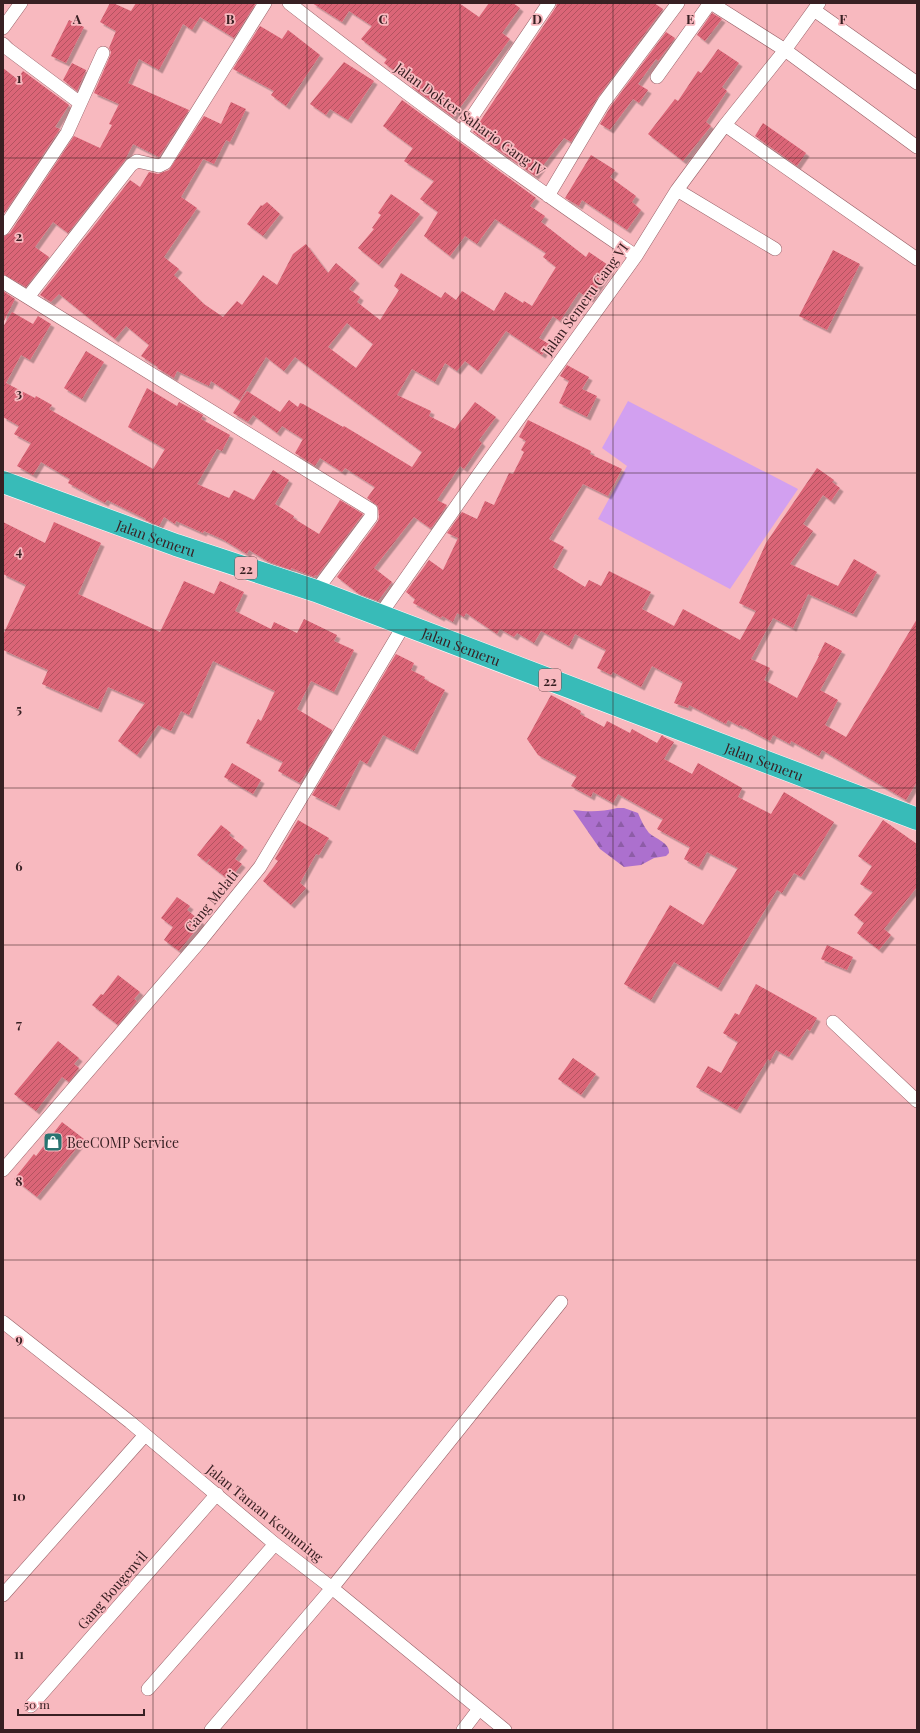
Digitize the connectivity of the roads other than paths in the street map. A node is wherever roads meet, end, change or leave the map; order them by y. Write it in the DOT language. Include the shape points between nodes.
graph roads {
  1 [pos="21,3"];
  2 [pos="265,3"];
  3 [pos="289,3"];
  4 [pos="549,3"];
  5 [pos="678,3"];
  6 [pos="711,3"];
  7 [pos="816,6"];
  8 [pos="3,28"];
  9 [pos="3,44"];
  10 [pos="785,50"];
  11 [pos="103,53"];
  12 [pos="657,77"];
  13 [pos="917,83"];
  14 [pos="80,103"];
  15 [pos="724,125"];
  16 [pos="461,133"];
  17 [pos="917,147"];
  18 [pos="677,190"];
  19 [pos="548,196"];
  20 [pos="3,229"];
  21 [pos="775,249"];
  22 [pos="636,256"];
  23 [pos="917,259"];
  24 [pos="3,282"];
  25 [pos="28,297"];
  26 [pos="3,482"];
  27 [pos="316,591"];
  28 [pos="380,615"];
  29 [pos="404,625"];
  30 [pos="917,819"];
  31 [pos="833,1022"];
  32 [pos="917,1101"];
  33 [pos="3,1170"];
  34 [pos="561,1302"];
  35 [pos="3,1322"];
  36 [pos="146,1435"];
  37 [pos="217,1494"];
  38 [pos="275,1544"];
  39 [pos="332,1588"];
  40 [pos="3,1595"];
  41 [pos="148,1688"];
  42 [pos="32,1706"];
  43 [pos="479,1709"];
  44 [pos="211,1730"];
  45 [pos="463,1730"];
  46 [pos="505,1730"];
  1 -- 8 [label="street"];
  2 -- 25 [label="street" via="165,163 159,166 136,161 131,165"];
  3 -- 16 [label="street, Jalan Dokter Saharjo Gang IV"];
  4 -- 16 [label="street"];
  5 -- 19 [label="street" via="604,102"];
  6 -- 10 [label="street"];
  6 -- 12 [label="street"];
  7 -- 10 [label="street, Jalan Semeru Gang VI"];
  7 -- 13 [label="street"];
  9 -- 14 [label="street"];
  10 -- 15 [label="street, Jalan Semeru Gang VI"];
  10 -- 17 [label="street"];
  11 -- 14 [label="street"];
  14 -- 20 [label="street" via="67,134"];
  15 -- 18 [label="street, Jalan Semeru Gang VI"];
  15 -- 23 [label="street"];
  16 -- 19 [label="street, Jalan Dokter Saharjo Gang IV"];
  18 -- 21 [label="street"];
  18 -- 22 [label="street, Jalan Semeru Gang VI"];
  19 -- 22 [label="street, Jalan Dokter Saharjo Gang IV"];
  22 -- 28 [label="street, Jalan Semeru Gang VI"];
  24 -- 25 [label="street"];
  25 -- 27 [label="street" via="372,510 371,517"];
  26 -- 27 [label="highway, Jalan Semeru / 22" via="176,545"];
  27 -- 28 [label="highway, Jalan Semeru / 22"];
  28 -- 29 [label="highway, Jalan Semeru / 22"];
  29 -- 30 [label="highway, Jalan Semeru / 22"];
  29 -- 33 [label="street, Gang Melati" via="260,867 202,939"];
  31 -- 32 [label="street"];
  34 -- 39 [label="street"];
  35 -- 36 [label="street, Jalan Taman Kemuning"];
  36 -- 37 [label="street, Jalan Taman Kemuning"];
  36 -- 40 [label="street"];
  37 -- 38 [label="street, Jalan Taman Kemuning"];
  37 -- 42 [label="street, Gang Bougenvil"];
  38 -- 39 [label="street, Jalan Taman Kemuning"];
  38 -- 41 [label="street"];
  39 -- 43 [label="street, Jalan Taman Kemuning"];
  39 -- 44 [label="street"];
  43 -- 45 [label="street"];
  43 -- 46 [label="street, Jalan Taman Kemuning"];
}
